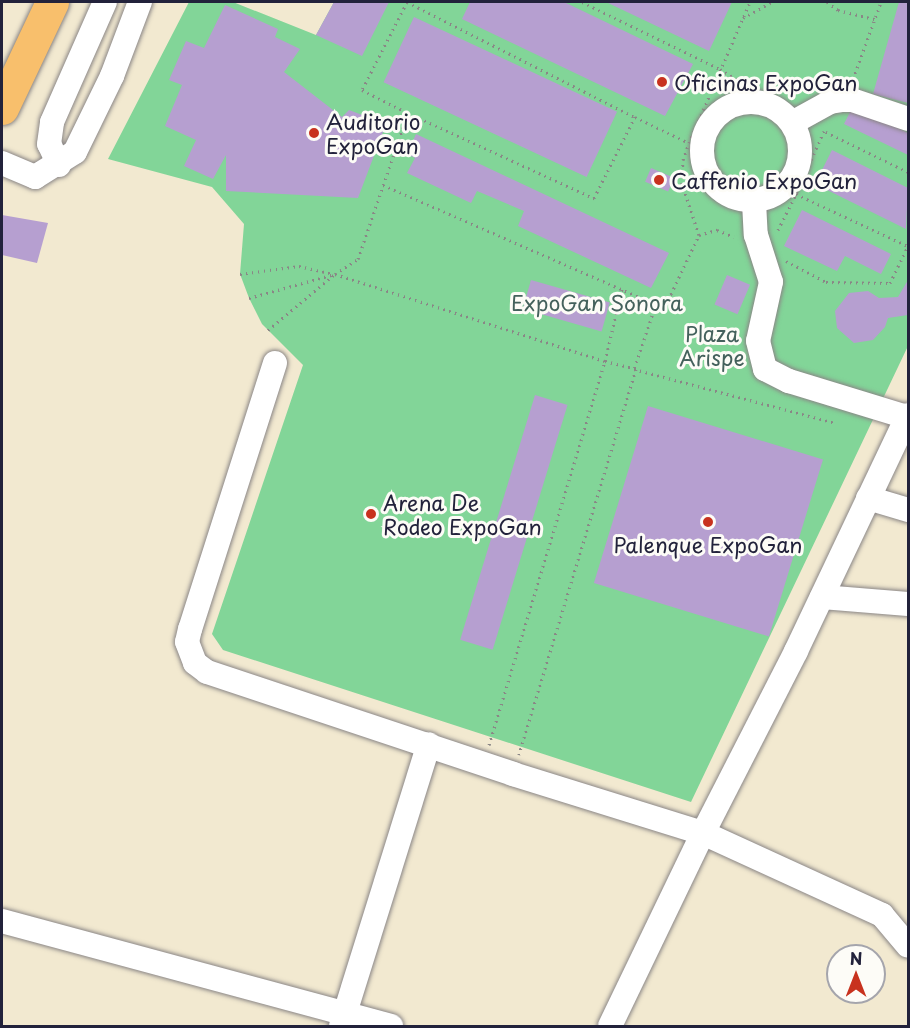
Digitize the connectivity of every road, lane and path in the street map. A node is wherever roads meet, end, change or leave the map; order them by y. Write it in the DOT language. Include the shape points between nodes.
graph roads {
  1 [pos="52,2"];
  2 [pos="105,2"];
  3 [pos="140,2"];
  4 [pos="407,2"];
  5 [pos="582,2"];
  6 [pos="750,2"];
  7 [pos="772,2"];
  8 [pos="827,2"];
  9 [pos="881,2"];
  10 [pos="743,18"];
  11 [pos="874,19"];
  12 [pos="720,69"];
  13 [pos="842,100"];
  14 [pos="2,108"];
  15 [pos="408,113"];
  16 [pos="635,117"];
  17 [pos="909,119"];
  18 [pos="796,120"];
  19 [pos="824,131"];
  20 [pos="689,143"];
  21 [pos="2,163"];
  22 [pos="60,165"];
  23 [pos="909,172"];
  24 [pos="383,185"];
  25 [pos="796,194"];
  26 [pos="754,202"];
  27 [pos="699,235"];
  28 [pos="909,246"];
  29 [pos="764,249"];
  30 [pos="240,274"];
  31 [pos="335,274"];
  32 [pos="622,289"];
  33 [pos="249,298"];
  34 [pos="656,305"];
  35 [pos="268,330"];
  36 [pos="605,361"];
  37 [pos="275,363"];
  38 [pos="634,369"];
  39 [pos="908,416"];
  40 [pos="835,423"];
  41 [pos="868,498"];
  42 [pos="909,510"];
  43 [pos="822,597"];
  44 [pos="909,604"];
  45 [pos="429,744"];
  46 [pos="483,764"];
  47 [pos="513,774"];
  48 [pos="703,832"];
  49 [pos="2,921"];
  50 [pos="909,946"];
  51 [pos="343,1020"];
  52 [pos="391,1026"];
  53 [pos="610,1026"];
  1 -- 14 [label="highway"];
  2 -- 22 [label="lane" via="52,122 49,144"];
  3 -- 22 [label="lane" via="112,76 75,152"];
  4 -- 15 [label="path" via="362,90"];
  4 -- 16 [label="path"];
  5 -- 12 [label="path"];
  6 -- 10 [label="path"];
  7 -- 10 [label="path"];
  8 -- 11 [label="path" via="838,10"];
  9 -- 11 [label="path"];
  10 -- 12 [label="path"];
  11 -- 13 [label="path"];
  12 -- 18 [label="path"];
  12 -- 20 [label="path"];
  13 -- 17 [label="lane"];
  13 -- 18 [label="lane"];
  13 -- 19 [label="path"];
  15 -- 16 [label="path" via="594,198"];
  15 -- 24 [label="path"];
  16 -- 20 [label="path"];
  18 -- 19 [label="path"];
  18 -- 26 [label="lane" via="799,162 788,186 769,199"];
  18 -- 26 [label="lane" via="767,104 743,101 724,108 709,125 702,148 705,171 736,198"];
  19 -- 23 [label="path"];
  19 -- 25 [label="path"];
  20 -- 27 [label="path" via="683,160 682,184"];
  21 -- 22 [label="lane" via="35,177"];
  24 -- 31 [label="path" via="358,259"];
  24 -- 32 [label="path"];
  25 -- 28 [label="path"];
  25 -- 29 [label="path"];
  26 -- 29 [label="lane"];
  27 -- 29 [label="path" via="717,230"];
  27 -- 34 [label="path" via="671,294"];
  28 -- 29 [label="path" via="890,283 826,282"];
  29 -- 39 [label="lane" via="771,282 758,341 765,369 789,381"];
  30 -- 31 [label="path" via="299,266"];
  31 -- 33 [label="path"];
  31 -- 35 [label="path"];
  31 -- 36 [label="path"];
  32 -- 34 [label="path"];
  32 -- 36 [label="path"];
  34 -- 38 [label="path"];
  36 -- 38 [label="path"];
  36 -- 46 [label="path"];
  37 -- 45 [label="lane" via="194,618 187,642 189,652 207,672"];
  38 -- 40 [label="path"];
  38 -- 47 [label="path"];
  39 -- 41 [label="lane"];
  41 -- 42 [label="lane"];
  41 -- 43 [label="lane"];
  43 -- 44 [label="lane"];
  43 -- 48 [label="lane"];
  45 -- 46 [label="lane"];
  45 -- 51 [label="lane"];
  46 -- 47 [label="lane"];
  47 -- 48 [label="lane"];
  48 -- 50 [label="lane" via="882,915"];
  48 -- 53 [label="lane"];
  49 -- 51 [label="lane"];
  51 -- 52 [label="lane"];
}
